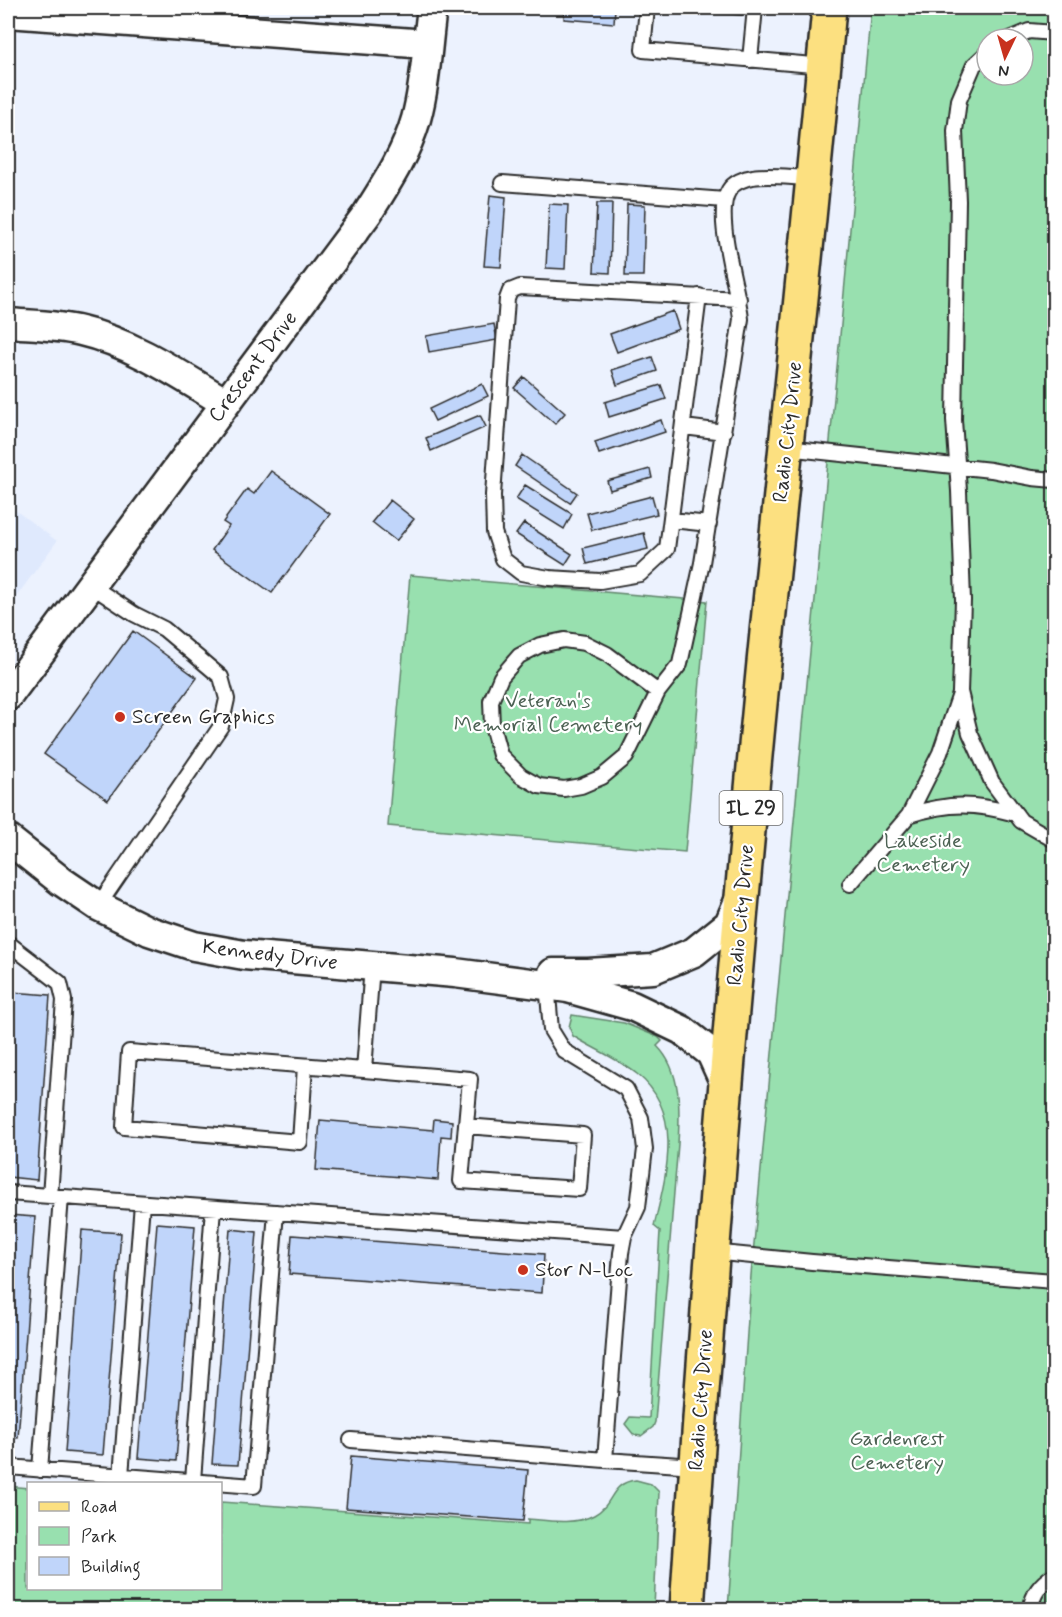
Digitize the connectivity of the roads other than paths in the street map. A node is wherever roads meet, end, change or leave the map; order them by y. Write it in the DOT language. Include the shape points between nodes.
graph roads {
  1 [pos="432,8"];
  2 [pos="647,8"];
  3 [pos="755,8"];
  4 [pos="829,8"];
  5 [pos="8,13"];
  6 [pos="1035,31"];
  7 [pos="1054,33"];
  8 [pos="427,44"];
  9 [pos="750,60"];
  10 [pos="975,64"];
  11 [pos="824,66"];
  12 [pos="814,178"];
  13 [pos="502,183"];
  14 [pos="725,200"];
  15 [pos="699,297"];
  16 [pos="739,299"];
  17 [pos="8,323"];
  18 [pos="226,403"];
  19 [pos="684,427"];
  20 [pos="724,432"];
  21 [pos="786,448"];
  22 [pos="957,467"];
  23 [pos="1054,480"];
  24 [pos="672,520"];
  25 [pos="709,524"];
  26 [pos="90,585"];
  27 [pos="658,692"];
  28 [pos="960,692"];
  29 [pos="8,696"];
  30 [pos="1016,814"];
  31 [pos="909,815"];
  32 [pos="8,839"];
  33 [pos="1054,840"];
  34 [pos="850,884"];
  35 [pos="743,891"];
  36 [pos="98,906"];
  37 [pos="8,943"];
  38 [pos="372,966"];
  39 [pos="547,979"];
  40 [pos="305,1066"];
  41 [pos="364,1070"];
  42 [pos="726,1086"];
  43 [pos="466,1126"];
  44 [pos="8,1193"];
  45 [pos="55,1196"];
  46 [pos="142,1203"];
  47 [pos="213,1208"];
  48 [pos="276,1212"];
  49 [pos="624,1237"];
  50 [pos="712,1252"];
  51 [pos="1054,1281"];
  52 [pos="351,1440"];
  53 [pos="604,1460"];
  54 [pos="696,1466"];
  55 [pos="8,1467"];
  56 [pos="40,1470"];
  57 [pos="121,1476"];
  58 [pos="193,1481"];
  59 [pos="205,1482"];
  60 [pos="222,1483"];
  61 [pos="1054,1575"];
  62 [pos="687,1610"];
  63 [pos="1030,1610"];
  1 -- 8 [label="street, Crescent Drive"];
  2 -- 9 [label="lane" via="643,50"];
  3 -- 9 [label="lane"];
  4 -- 11 [label="main road, Radio City Drive / IL 29"];
  5 -- 8 [label="street"];
  6 -- 7 [label="lane"];
  8 -- 18 [label="street, Crescent Drive" via="416,118 397,166 367,214"];
  9 -- 11 [label="lane"];
  10 -- 22 [label="lane" via="958,100 955,130"];
  11 -- 12 [label="main road, Radio City Drive / IL 29"];
  12 -- 14 [label="lane" via="754,176 739,181"];
  12 -- 21 [label="main road, Radio City Drive / IL 29"];
  13 -- 14 [label="lane"];
  14 -- 16 [label="lane" via="723,224"];
  15 -- 16 [label="lane"];
  15 -- 19 [label="lane"];
  15 -- 24 [label="lane" via="520,287 510,291 507,299 493,495 494,532 503,559 521,573 549,578 600,581 640,574 667,549"];
  16 -- 20 [label="lane" via="741,319"];
  17 -- 18 [label="street" via="82,331 104,338"];
  18 -- 26 [label="street, Crescent Drive"];
  19 -- 20 [label="lane"];
  19 -- 24 [label="lane"];
  20 -- 25 [label="lane"];
  21 -- 22 [label="lane"];
  21 -- 35 [label="main road, Radio City Drive / IL 29"];
  22 -- 23 [label="lane"];
  22 -- 28 [label="lane" via="963,600"];
  24 -- 25 [label="lane"];
  25 -- 27 [label="lane" via="680,664"];
  26 -- 29 [label="street, Crescent Drive"];
  26 -- 36 [label="lane" via="164,629 221,677 227,699 221,726"];
  27 -- 27 [label="lane" via="626,757 602,777 581,786 539,786 521,776 500,755 492,726 491,701 501,677 519,656 540,645 564,640 585,643 607,654"];
  28 -- 30 [label="lane" via="970,733 992,782"];
  28 -- 31 [label="lane" via="940,753"];
  30 -- 31 [label="lane" via="982,805"];
  30 -- 33 [label="lane"];
  31 -- 34 [label="lane"];
  32 -- 36 [label="street, Kennedy Drive"];
  35 -- 39 [label="street, Kennedy Drive" via="729,924 694,952 653,969"];
  35 -- 42 [label="main road, Radio City Drive / IL 29"];
  36 -- 38 [label="street, Kennedy Drive" via="148,931 194,946 244,955"];
  37 -- 45 [label="lane" via="60,982 64,1000"];
  38 -- 39 [label="street, Kennedy Drive"];
  38 -- 41 [label="lane"];
  39 -- 42 [label="street, Kennedy Drive" via="632,1006 682,1030 711,1053"];
  39 -- 49 [label="lane" via="551,1030 564,1051 626,1089 641,1118 645,1149 638,1208"];
  40 -- 40 [label="lane" via="129,1052 124,1128 300,1142"];
  40 -- 41 [label="lane"];
  41 -- 43 [label="lane" via="470,1079"];
  42 -- 50 [label="main road, Radio City Drive / IL 29"];
  43 -- 43 [label="lane" via="461,1181 579,1189 583,1135"];
  44 -- 45 [label="lane"];
  45 -- 46 [label="lane"];
  45 -- 56 [label="lane"];
  46 -- 47 [label="lane"];
  46 -- 57 [label="lane"];
  47 -- 48 [label="lane"];
  47 -- 58 [label="lane"];
  48 -- 49 [label="lane"];
  48 -- 60 [label="lane" via="254,1486"];
  49 -- 53 [label="lane"];
  50 -- 51 [label="lane"];
  50 -- 54 [label="main road, Radio City Drive / IL 29"];
  52 -- 53 [label="lane"];
  53 -- 54 [label="lane"];
  54 -- 62 [label="main road, Radio City Drive / IL 29"];
  55 -- 56 [label="lane"];
  56 -- 57 [label="lane"];
  57 -- 58 [label="lane"];
  58 -- 59 [label="lane"];
  61 -- 63 [label="lane" via="1041,1583"];
}
